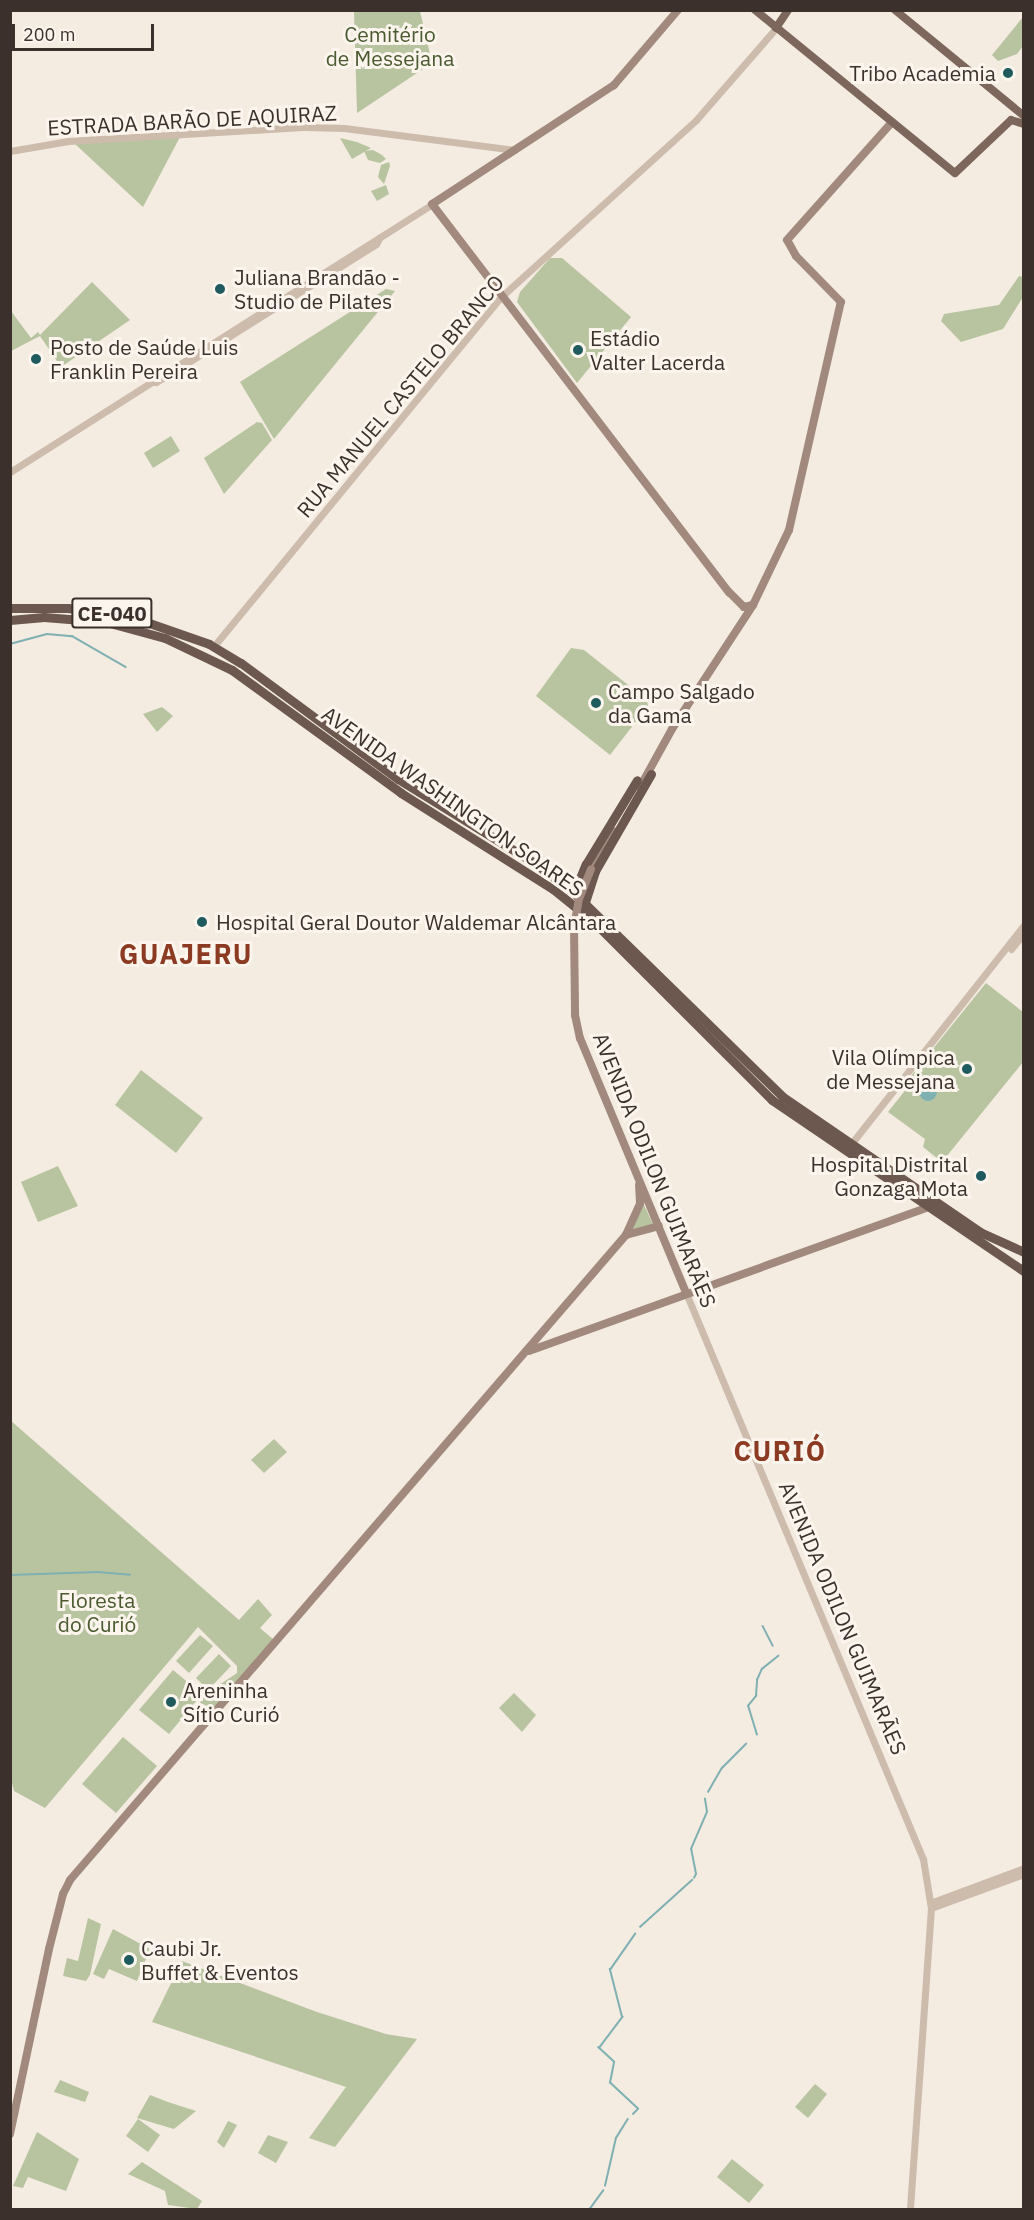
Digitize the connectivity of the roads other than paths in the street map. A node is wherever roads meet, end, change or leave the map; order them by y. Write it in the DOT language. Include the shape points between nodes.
graph roads {
  1 [pos="678,10"];
  2 [pos="755,10"];
  3 [pos="788,10"];
  4 [pos="895,10"];
  5 [pos="776,28"];
  6 [pos="1023,116"];
  7 [pos="892,122"];
  8 [pos="1023,124"];
  9 [pos="10,151"];
  10 [pos="518,151"];
  11 [pos="432,204"];
  12 [pos="502,296"];
  13 [pos="10,472"];
  14 [pos="739,604"];
  15 [pos="753,605"];
  16 [pos="10,608"];
  17 [pos="10,620"];
  18 [pos="736,632"];
  19 [pos="214,646"];
  20 [pos="677,726"];
  21 [pos="651,774"];
  22 [pos="639,783"];
  23 [pos="574,893"];
  24 [pos="585,902"];
  25 [pos="1023,925"];
  26 [pos="1023,933"];
  27 [pos="987,974"];
  28 [pos="851,1144"];
  29 [pos="639,1185"];
  30 [pos="926,1208"];
  31 [pos="659,1226"];
  32 [pos="626,1235"];
  33 [pos="1023,1252"];
  34 [pos="1023,1271"];
  35 [pos="686,1293"];
  36 [pos="543,1333"];
  37 [pos="548,1344"];
  38 [pos="527,1351"];
  39 [pos="1019,1872"];
  40 [pos="1023,1884"];
  41 [pos="930,1905"];
  42 [pos="10,2134"];
  43 [pos="910,2210"];
  1 -- 10 [label="main road" via="614,85"];
  2 -- 5 [label="main road"];
  3 -- 5 [label="main road"];
  4 -- 6 [label="main road"];
  5 -- 7 [label="main road"];
  5 -- 12 [label="street, RUA MANUEL CASTELO BRANCO" via="696,120"];
  7 -- 8 [label="main road" via="955,173 1011,120"];
  7 -- 15 [label="main road" via="792,233 787,244 841,302 789,530"];
  9 -- 10 [label="street, ESTRADA BARÃO DE AQUIRAZ" via="68,141 303,127 344,128"];
  10 -- 11 [label="main road"];
  11 -- 12 [label="main road"];
  11 -- 13 [label="street" via="382,235 376,244 156,382 149,381"];
  12 -- 14 [label="main road"];
  12 -- 19 [label="street, RUA MANUEL CASTELO BRANCO"];
  14 -- 15 [label="main road"];
  14 -- 18 [label="main road"];
  15 -- 18 [label="main road"];
  16 -- 19 [label="highway, AVENIDA WASHINGTON SOARES / CE-040" via="68,608 120,614"];
  17 -- 30 [label="highway, AVENIDA WASHINGTON SOARES / CE-040" via="44,617 106,622 165,638 232,670 401,793 527,870 572,903 772,1100"];
  18 -- 20 [label="main road"];
  19 -- 23 [label="highway, AVENIDA WASHINGTON SOARES / CE-040" via="398,778 533,862"];
  20 -- 21 [label="main road"];
  20 -- 22 [label="main road"];
  21 -- 22 [label="main road"];
  21 -- 24 [label="highway" via="595,871"];
  22 -- 23 [label="highway" via="586,864"];
  22 -- 29 [label="main road, AVENIDA ODILON GUIMARÃES, bridge" via="591,869 579,899 574,927 577,1027"];
  23 -- 24 [label="highway, AVENIDA WASHINGTON SOARES / CE-040"];
  24 -- 28 [label="highway, AVENIDA WASHINGTON SOARES / CE-040" via="752,1070"];
  25 -- 27 [label="street"];
  26 -- 27 [label="street"];
  27 -- 28 [label="street"];
  28 -- 33 [label="highway, AVENIDA WASHINGTON SOARES / CE-040" via="980,1232"];
  29 -- 31 [label="main road, AVENIDA ODILON GUIMARÃES"];
  29 -- 32 [label="main road" via="640,1203"];
  30 -- 34 [label="highway, AVENIDA WASHINGTON SOARES / CE-040"];
  30 -- 35 [label="main road"];
  31 -- 32 [label="main road"];
  31 -- 35 [label="main road, AVENIDA ODILON GUIMARÃES"];
  32 -- 36 [label="main road"];
  35 -- 37 [label="main road"];
  35 -- 41 [label="street, AVENIDA ODILON GUIMARÃES" via="912,1827 923,1859"];
  36 -- 37 [label="main road" via="539,1341"];
  36 -- 38 [label="main road"];
  37 -- 38 [label="main road"];
  38 -- 42 [label="main road" via="70,1880 49,1949"];
  39 -- 40 [label="street"];
  39 -- 41 [label="street"];
  41 -- 43 [label="street, AVENIDA ODILON GUIMARÃES"];
}
